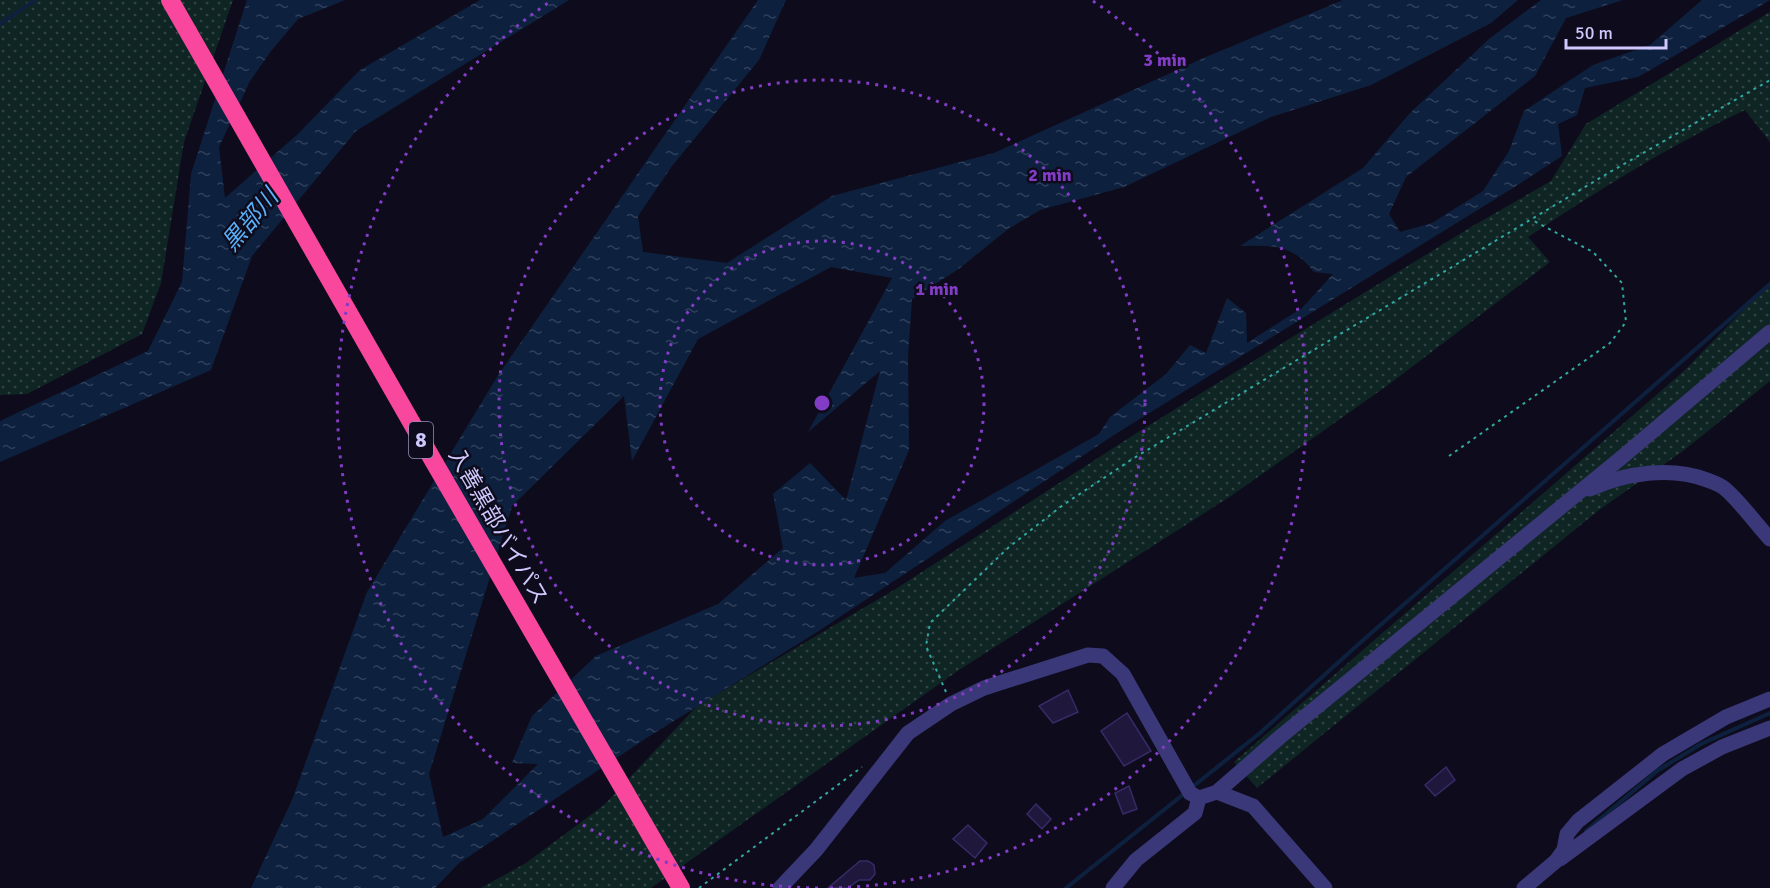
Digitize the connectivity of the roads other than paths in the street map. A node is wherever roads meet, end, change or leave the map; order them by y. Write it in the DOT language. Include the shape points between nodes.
graph roads {
  1 [pos="170,0"];
  2 [pos="1770,332"];
  3 [pos="1574,496"];
  4 [pos="1770,539"];
  5 [pos="1770,699"];
  6 [pos="1770,728"];
  7 [pos="1217,792"];
  8 [pos="1199,798"];
  9 [pos="1556,861"];
  10 [pos="678,883"];
  11 [pos="780,888"];
  12 [pos="1113,888"];
  13 [pos="1325,888"];
  14 [pos="1524,888"];
  1 -- 10 [label="highway, 入善黒部バイパス / 8"];
  2 -- 3 [label="street"];
  3 -- 4 [label="street" via="1605,482 1636,475 1693,474 1722,486"];
  3 -- 7 [label="street"];
  5 -- 9 [label="street" via="1726,717 1663,754 1578,821"];
  6 -- 9 [label="street" via="1722,747 1682,769"];
  7 -- 8 [label="street"];
  7 -- 13 [label="street" via="1253,806"];
  8 -- 11 [label="street" via="1190,793 1123,674 1103,656 1088,655 984,688 951,704 908,733 816,850"];
  8 -- 12 [label="street" via="1195,813 1136,860"];
  9 -- 14 [label="street"];
}
